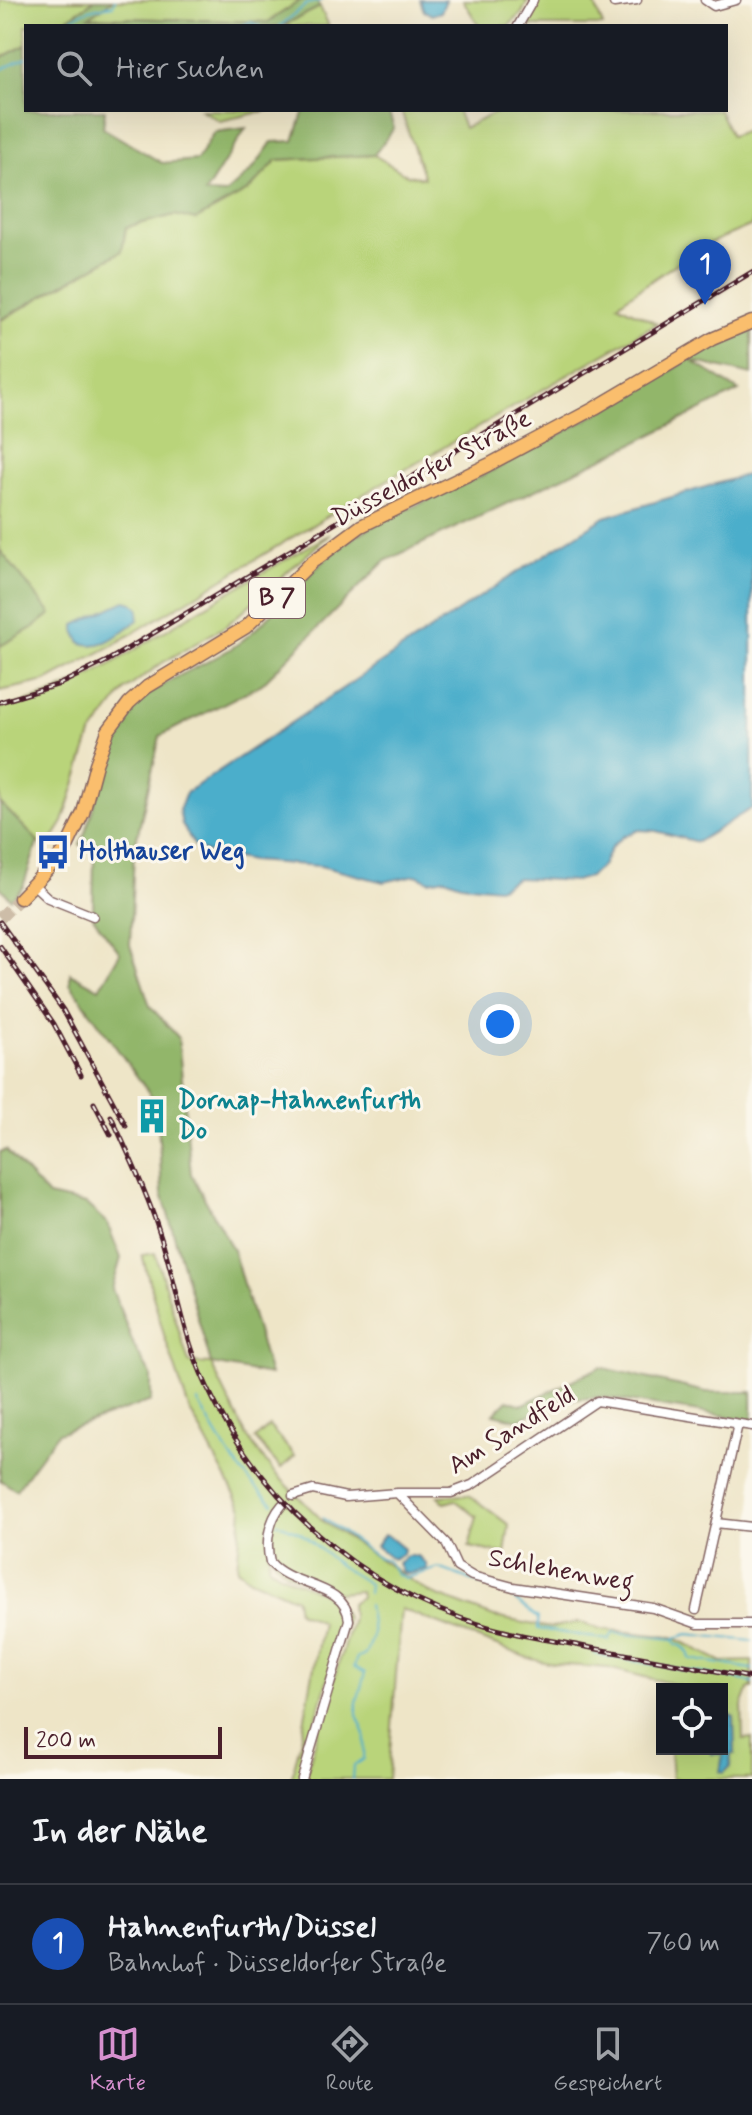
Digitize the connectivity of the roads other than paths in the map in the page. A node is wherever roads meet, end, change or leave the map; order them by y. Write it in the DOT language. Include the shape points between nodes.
graph roads {
  1 [pos="533,0"];
  2 [pos="637,0"];
  3 [pos="705,0"];
  4 [pos="736,0"];
  5 [pos="614,3"];
  6 [pos="519,24"];
  7 [pos="752,322"];
  8 [pos="34,885"];
  9 [pos="20,898"];
  10 [pos="93,916"];
  11 [pos="738,1424"];
  12 [pos="752,1426"];
  13 [pos="397,1493"];
  14 [pos="293,1496"];
  15 [pos="282,1505"];
  16 [pos="716,1523"];
  17 [pos="752,1527"];
  18 [pos="696,1610"];
  19 [pos="752,1624"];
  20 [pos="302,1779"];
  1 -- 6 [label="street"];
  2 -- 5 [label="street"];
  3 -- 4 [label="street" via="714,6"];
  7 -- 8 [label="main road, Düsseldorfer Straße / B 7" via="712,339 488,465 361,526 318,557 246,627 147,687 108,731 77,827 65,851"];
  8 -- 9 [label="main road, Düsseldorfer Straße / B 7"];
  8 -- 10 [label="street" via="48,898"];
  11 -- 12 [label="street, Am Sandfeld"];
  11 -- 13 [label="street, Am Sandfeld" via="597,1401 472,1485 451,1493"];
  11 -- 16 [label="street"];
  13 -- 14 [label="street, Am Sandfeld" via="346,1497 313,1490"];
  13 -- 19 [label="street, Schlehenweg" via="446,1543 457,1567 472,1576 653,1608 698,1624"];
  15 -- 20 [label="street" via="272,1519 270,1562 282,1574 342,1600 348,1611 347,1632"];
  16 -- 17 [label="street"];
  16 -- 18 [label="street"];
}
